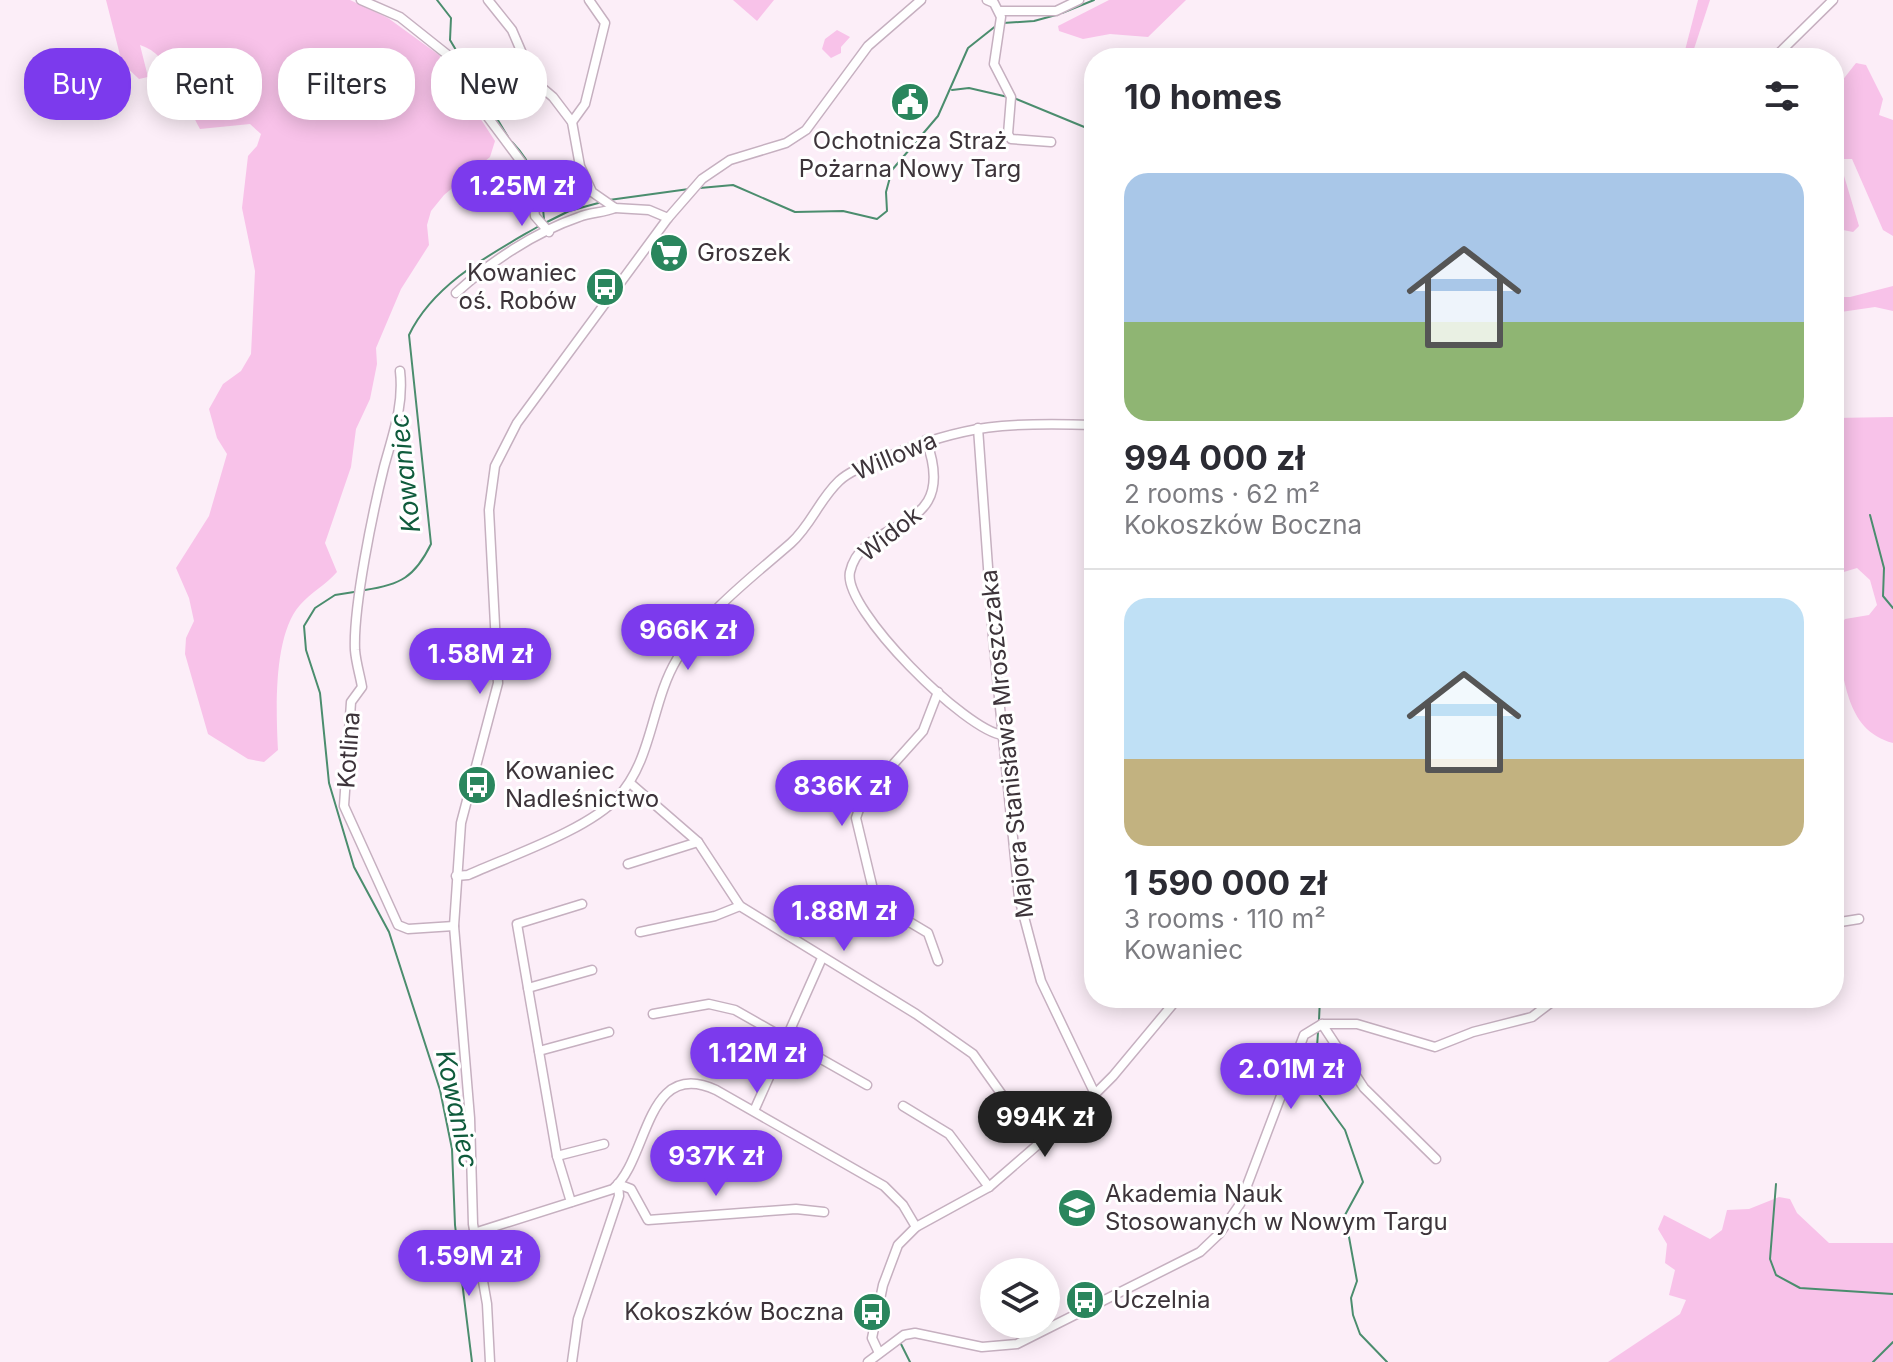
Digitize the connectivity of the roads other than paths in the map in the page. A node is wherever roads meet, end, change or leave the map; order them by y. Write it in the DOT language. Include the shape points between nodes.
graph roads {
  1 [pos="361,0"];
  2 [pos="488,0"];
  3 [pos="589,0"];
  4 [pos="921,0"];
  5 [pos="987,0"];
  6 [pos="1079,0"];
  7 [pos="1833,0"];
  8 [pos="1001,14"];
  9 [pos="1784,48"];
  10 [pos="572,122"];
  11 [pos="1051,142"];
  12 [pos="612,206"];
  13 [pos="668,218"];
  14 [pos="549,232"];
  15 [pos="456,293"];
  16 [pos="400,371"];
  17 [pos="1084,425"];
  18 [pos="978,428"];
  19 [pos="926,440"];
  20 [pos="938,692"];
  21 [pos="1003,735"];
  22 [pos="630,783"];
  23 [pos="698,842"];
  24 [pos="628,864"];
  25 [pos="456,876"];
  26 [pos="582,904"];
  27 [pos="740,906"];
  28 [pos="1859,919"];
  29 [pos="1844,921"];
  30 [pos="454,926"];
  31 [pos="640,932"];
  32 [pos="822,958"];
  33 [pos="938,961"];
  34 [pos="592,970"];
  35 [pos="528,988"];
  36 [pos="1169,1008"];
  37 [pos="1544,1008"];
  38 [pos="653,1014"];
  39 [pos="1322,1024"];
  40 [pos="609,1032"];
  41 [pos="788,1041"];
  42 [pos="539,1051"];
  43 [pos="867,1085"];
  44 [pos="1095,1094"];
  45 [pos="903,1106"];
  46 [pos="754,1111"];
  47 [pos="1044,1139"];
  48 [pos="604,1144"];
  49 [pos="557,1156"];
  50 [pos="1436,1159"];
  51 [pos="618,1184"];
  52 [pos="989,1187"];
  53 [pos="571,1202"];
  54 [pos="824,1212"];
  55 [pos="916,1227"];
  56 [pos="474,1233"];
  57 [pos="879,1353"];
  58 [pos="490,1362"];
  59 [pos="572,1362"];
  60 [pos="868,1362"];
  1 -- 14 [label="street" via="400,17 449,56 496,132 525,167 535,216"];
  2 -- 10 [label="street" via="512,30 534,81"];
  3 -- 10 [label="street" via="605,23 585,104"];
  4 -- 13 [label="street" via="868,46 806,130 786,143 730,160 702,179"];
  5 -- 8 [label="street"];
  6 -- 8 [label="street" via="1056,11"];
  7 -- 9 [label="street"];
  8 -- 11 [label="street" via="994,64 1011,97 1008,134 1011,139"];
  10 -- 12 [label="street" via="580,166 597,197"];
  12 -- 13 [label="street"];
  12 -- 14 [label="street"];
  13 -- 25 [label="street" via="517,423 495,466 489,510 498,683 465,805"];
  14 -- 15 [label="street" via="478,272"];
  16 -- 30 [label="street, Kotlina" via="403,391 360,602 355,649 362,687 351,702 344,806 398,925"];
  17 -- 18 [label="street, Willowa"];
  18 -- 19 [label="street, Willowa"];
  18 -- 21 [label="street, Majora Stanisława Mroszczaka"];
  19 -- 20 [label="street, Widok" via="932,459 927,506 863,550 850,579 859,606 886,642"];
  19 -- 22 [label="street, Willowa" via="839,482 805,531 756,570 701,629 667,675"];
  20 -- 21 [label="street, Widok" via="985,731"];
  20 -- 33 [label="street" via="923,731 863,798 856,818 876,902 928,933"];
  21 -- 44 [label="street, Majora Stanisława Mroszczaka" via="1029,945"];
  22 -- 23 [label="street"];
  22 -- 25 [label="street, Willowa" via="592,818"];
  23 -- 24 [label="street"];
  23 -- 27 [label="street"];
  25 -- 30 [label="street"];
  26 -- 35 [label="street" via="517,924"];
  27 -- 31 [label="street"];
  27 -- 32 [label="street"];
  28 -- 29 [label="street"];
  30 -- 56 [label="street"];
  32 -- 41 [label="street"];
  32 -- 47 [label="street" via="973,1054 1005,1099"];
  34 -- 35 [label="street"];
  35 -- 42 [label="street"];
  36 -- 44 [label="street"];
  37 -- 39 [label="street" via="1532,1017 1435,1047 1357,1024"];
  38 -- 41 [label="street" via="722,1006"];
  39 -- 50 [label="street" via="1364,1088"];
  39 -- 57 [label="street" via="1304,1035 1240,1204 1200,1252 1017,1344 982,1347 915,1333"];
  40 -- 42 [label="street"];
  41 -- 43 [label="street"];
  41 -- 46 [label="street"];
  42 -- 49 [label="street"];
  44 -- 47 [label="street"];
  45 -- 52 [label="street" via="949,1134"];
  46 -- 51 [label="street" via="710,1087 676,1087 653,1109"];
  46 -- 55 [label="street" via="884,1186"];
  47 -- 52 [label="street"];
  48 -- 49 [label="street"];
  49 -- 53 [label="street"];
  51 -- 53 [label="street" via="598,1196"];
  51 -- 54 [label="street" via="631,1189 648,1220 796,1209"];
  51 -- 59 [label="street" via="619,1196 578,1319"];
  52 -- 55 [label="street"];
  53 -- 56 [label="street"];
  55 -- 57 [label="street" via="898,1245 889,1266 872,1338"];
  56 -- 58 [label="street" via="487,1304"];
  57 -- 60 [label="street"];
}
